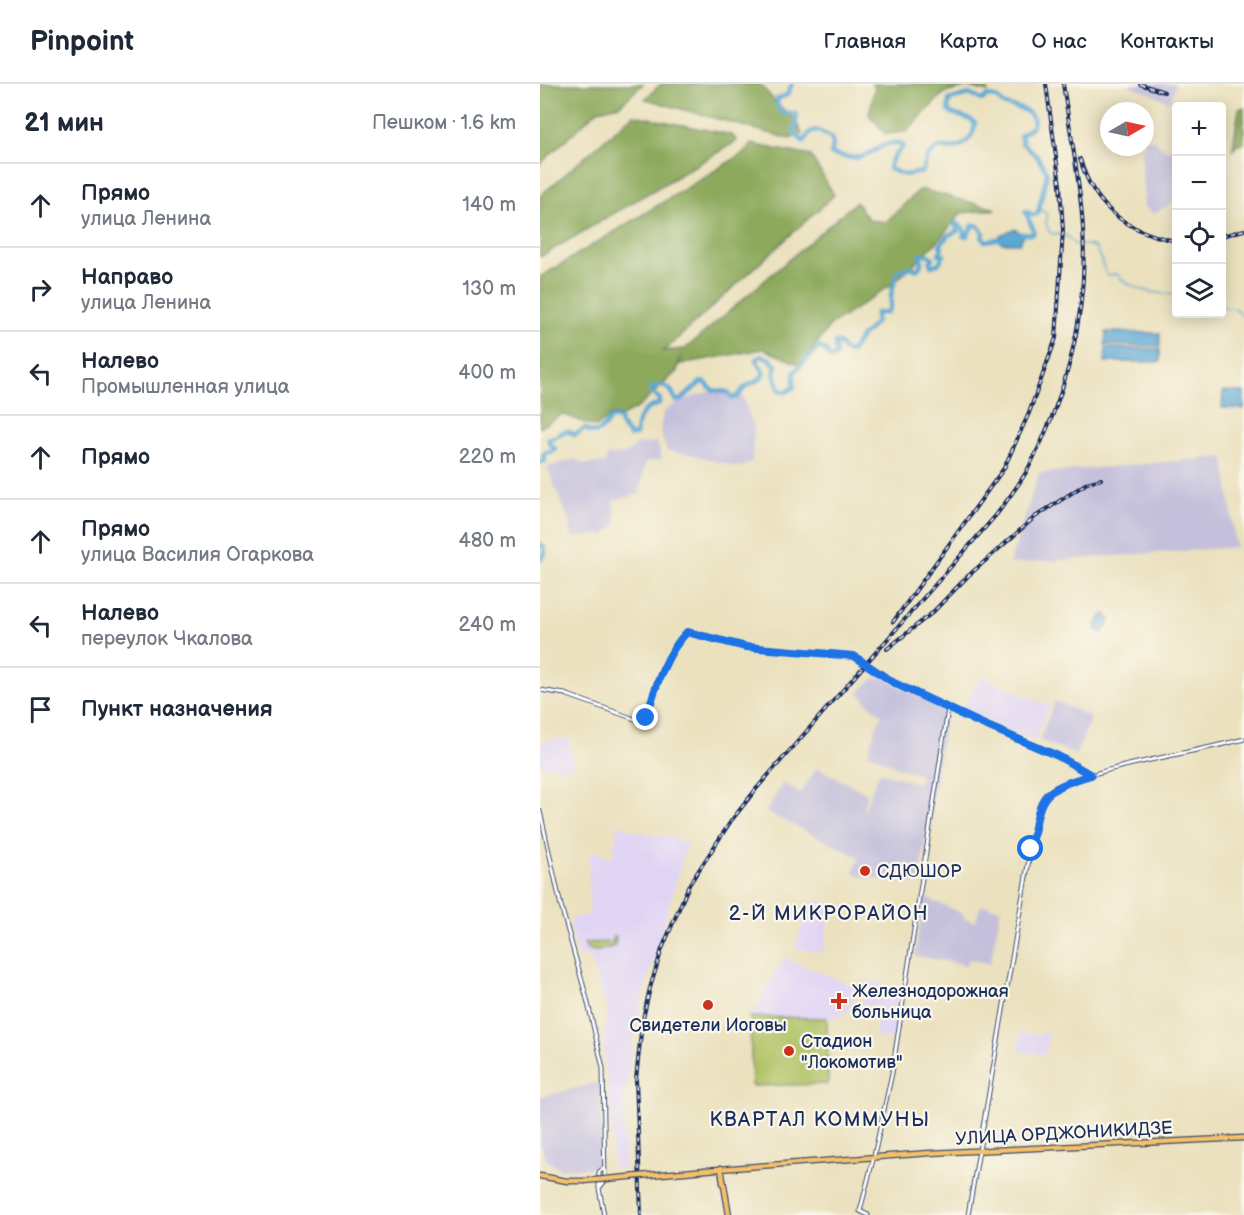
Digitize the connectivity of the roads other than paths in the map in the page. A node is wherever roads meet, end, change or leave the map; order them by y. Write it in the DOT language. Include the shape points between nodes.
graph roads {
  1 [pos="540,690"];
  2 [pos="948,709"];
  3 [pos="1244,739"];
  4 [pos="1091,775"];
  5 [pos="540,811"];
  6 [pos="1244,1138"];
  7 [pos="978,1152"];
  8 [pos="874,1156"];
  9 [pos="724,1168"];
  10 [pos="708,1170"];
  11 [pos="540,1176"];
  12 [pos="722,1177"];
  13 [pos="604,1215"];
  14 [pos="729,1215"];
  15 [pos="868,1215"];
  16 [pos="968,1215"];
  1 -- 2 [label="street" via="565,693 643,722 677,641 687,632 746,647 854,656 894,683"];
  2 -- 4 [label="street" via="1058,756"];
  2 -- 8 [label="street" via="892,1069"];
  3 -- 4 [label="street"];
  4 -- 7 [label="street" via="1056,787 1045,796 1038,811"];
  5 -- 13 [label="street" via="603,1068 604,1168 599,1172 599,1188"];
  6 -- 7 [label="main road, УЛИЦА ОРДЖОНИКИДЗЕ"];
  7 -- 8 [label="main road, УЛИЦА ОРДЖОНИКИДЗЕ"];
  7 -- 16 [label="street"];
  8 -- 9 [label="main road, УЛИЦА ОРДЖОНИКИДЗЕ"];
  8 -- 15 [label="street" via="860,1211"];
  9 -- 10 [label="main road, УЛИЦА ОРДЖОНИКИДЗЕ"];
  9 -- 12 [label="main road"];
  10 -- 11 [label="main road, УЛИЦА ОРДЖОНИКИДЗЕ, bridge" via="584,1181"];
  10 -- 12 [label="main road"];
  12 -- 14 [label="main road"];
}
